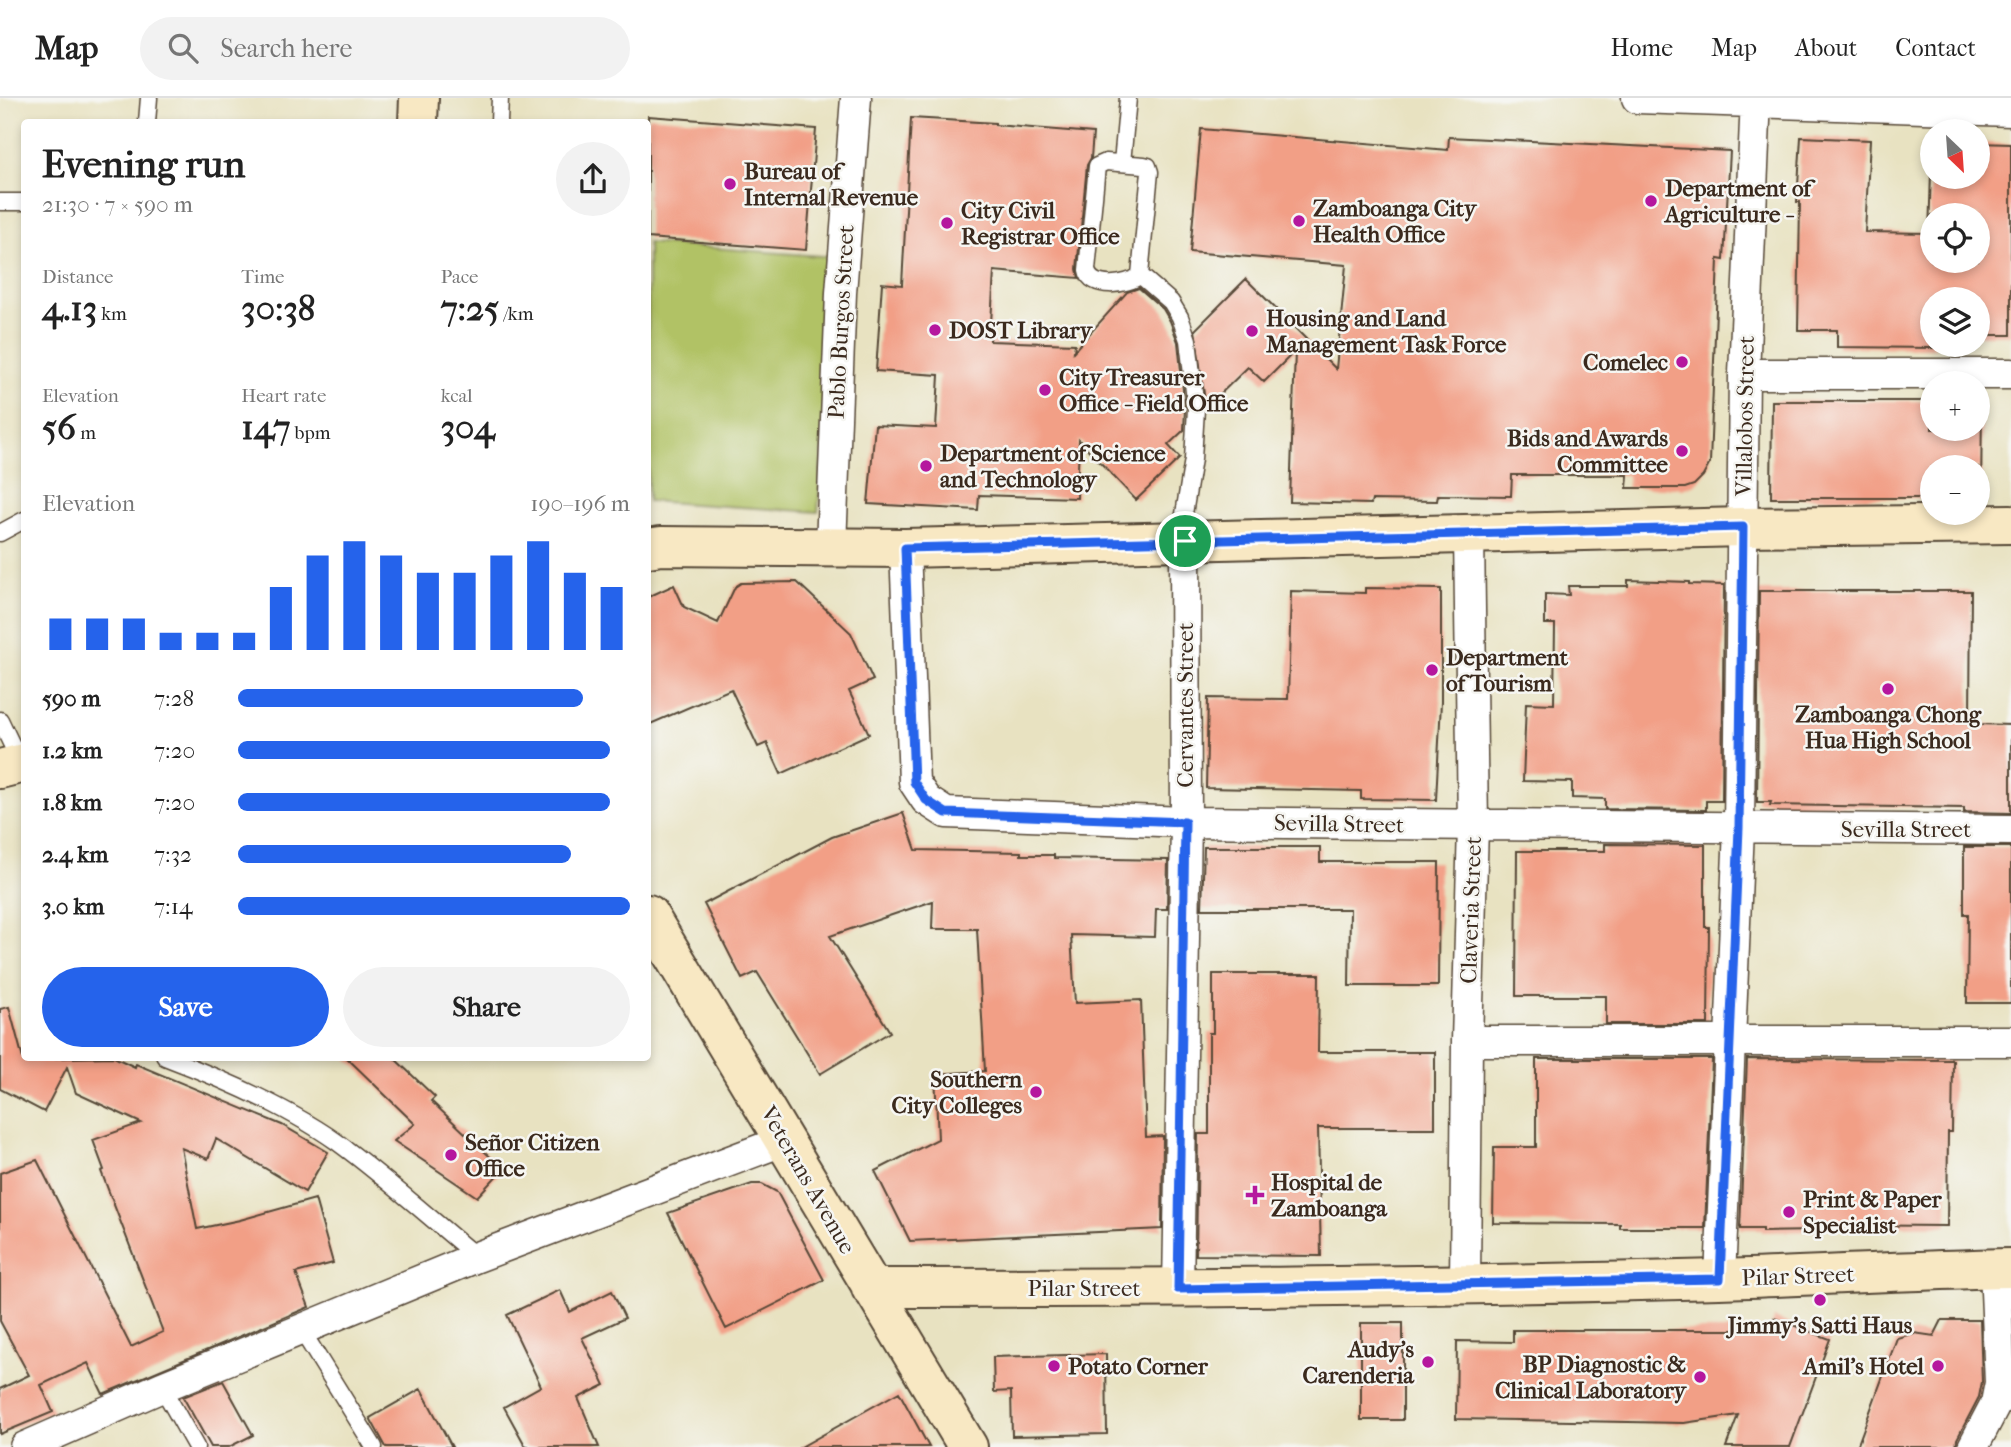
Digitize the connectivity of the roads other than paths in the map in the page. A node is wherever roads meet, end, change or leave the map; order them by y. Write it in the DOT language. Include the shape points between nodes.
graph roads {
  1 [pos="149,98"];
  2 [pos="419,98"];
  3 [pos="500,98"];
  4 [pos="856,98"];
  5 [pos="1128,98"];
  6 [pos="1637,98"];
  7 [pos="1756,101"];
  8 [pos="2011,111"];
  9 [pos="147,119"];
  10 [pos="418,119"];
  11 [pos="499,119"];
  12 [pos="1122,163"];
  13 [pos="0,202"];
  14 [pos="21,202"];
  15 [pos="1140,275"];
  16 [pos="1744,374"];
  17 [pos="2011,374"];
  18 [pos="21,522"];
  19 [pos="2011,524"];
  20 [pos="1743,527"];
  21 [pos="0,533"];
  22 [pos="1468,536"];
  23 [pos="1185,541"];
  24 [pos="831,546"];
  25 [pos="651,548"];
  26 [pos="905,548"];
  27 [pos="0,720"];
  28 [pos="15,765"];
  29 [pos="1185,822"];
  30 [pos="1473,826"];
  31 [pos="1739,828"];
  32 [pos="2011,830"];
  33 [pos="651,919"];
  34 [pos="1730,1040"];
  35 [pos="1467,1041"];
  36 [pos="2011,1041"];
  37 [pos="176,1061"];
  38 [pos="785,1140"];
  39 [pos="477,1257"];
  40 [pos="2003,1268"];
  41 [pos="1720,1279"];
  42 [pos="1465,1284"];
  43 [pos="871,1287"];
  44 [pos="1178,1289"];
  45 [pos="302,1331"];
  46 [pos="162,1387"];
  47 [pos="25,1447"];
  48 [pos="196,1447"];
  49 [pos="374,1447"];
  50 [pos="968,1447"];
  51 [pos="1973,1447"];
  1 -- 9 [label="lane"];
  2 -- 10 [label="street"];
  3 -- 11 [label="lane"];
  4 -- 24 [label="street, Pablo Burgos Street" via="841,293"];
  5 -- 12 [label="lane"];
  6 -- 7 [label="street"];
  7 -- 8 [label="street"];
  7 -- 16 [label="street, Villalobos Street"];
  12 -- 15 [label="lane" via="1144,164 1150,172"];
  12 -- 15 [label="lane" via="1097,166 1088,277 1093,282 1128,284"];
  13 -- 14 [label="lane"];
  15 -- 23 [label="lane" via="1171,302 1188,340 1196,409"];
  16 -- 17 [label="street"];
  16 -- 20 [label="street, Villalobos Street"];
  18 -- 21 [label="lane"];
  19 -- 20 [label="street"];
  20 -- 22 [label="street"];
  20 -- 31 [label="street, Villalobos Street"];
  22 -- 23 [label="street"];
  22 -- 30 [label="street, Claveria Street"];
  23 -- 26 [label="street"];
  23 -- 29 [label="street, Cervantes Street"];
  24 -- 25 [label="street"];
  24 -- 26 [label="street"];
  26 -- 29 [label="street, Sevilla Street" via="914,782 926,800 946,813"];
  27 -- 28 [label="lane"];
  29 -- 30 [label="street, Sevilla Street"];
  29 -- 44 [label="street, Cervantes Street"];
  30 -- 31 [label="street, Sevilla Street"];
  30 -- 35 [label="street, Claveria Street"];
  31 -- 32 [label="street, Sevilla Street"];
  31 -- 34 [label="street, Villalobos Street"];
  33 -- 38 [label="street, Veterans Avenue"];
  34 -- 35 [label="street"];
  34 -- 36 [label="street"];
  34 -- 41 [label="street, Villalobos Street"];
  35 -- 42 [label="street, Claveria Street"];
  37 -- 39 [label="lane" via="218,1077 337,1142"];
  38 -- 39 [label="street"];
  38 -- 43 [label="street, Veterans Avenue"];
  39 -- 45 [label="street"];
  40 -- 41 [label="street, Pilar Street"];
  40 -- 51 [label="street" via="2000,1383 1996,1403"];
  41 -- 42 [label="street, Pilar Street"];
  42 -- 44 [label="street, Pilar Street"];
  43 -- 44 [label="street, Pilar Street"];
  43 -- 50 [label="street, Veterans Avenue"];
  45 -- 46 [label="street"];
  45 -- 49 [label="lane"];
  46 -- 47 [label="street"];
  46 -- 48 [label="lane"];
}
